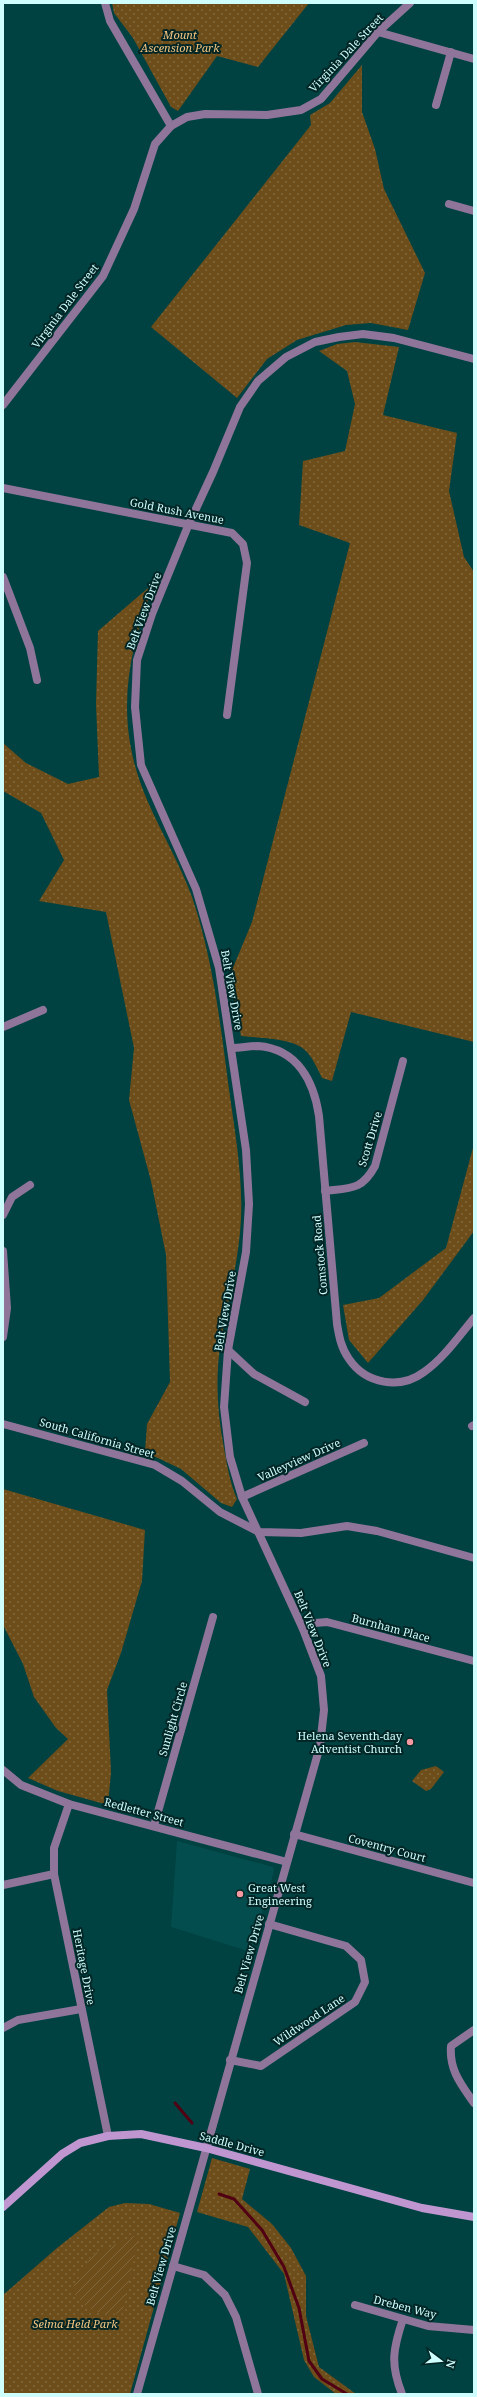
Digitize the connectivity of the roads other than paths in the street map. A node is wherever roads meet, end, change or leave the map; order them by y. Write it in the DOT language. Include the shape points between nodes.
graph roads {
  1 [pos="105,3"];
  2 [pos="410,3"];
  3 [pos="378,32"];
  4 [pos="451,52"];
  5 [pos="474,58"];
  6 [pos="436,105"];
  7 [pos="171,126"];
  8 [pos="449,204"];
  9 [pos="474,211"];
  10 [pos="474,359"];
  11 [pos="3,405"];
  12 [pos="3,488"];
  13 [pos="188,526"];
  14 [pos="3,577"];
  15 [pos="37,680"];
  16 [pos="227,715"];
  17 [pos="43,1010"];
  18 [pos="3,1026"];
  19 [pos="231,1048"];
  20 [pos="403,1061"];
  21 [pos="30,1185"];
  22 [pos="325,1191"];
  23 [pos="3,1215"];
  24 [pos="3,1251"];
  25 [pos="474,1318"];
  26 [pos="3,1338"];
  27 [pos="228,1350"];
  28 [pos="305,1402"];
  29 [pos="3,1424"];
  30 [pos="364,1443"];
  31 [pos="242,1497"];
  32 [pos="259,1532"];
  33 [pos="474,1558"];
  34 [pos="213,1617"];
  35 [pos="303,1629"];
  36 [pos="474,1662"];
  37 [pos="3,1770"];
  38 [pos="69,1804"];
  39 [pos="154,1826"];
  40 [pos="294,1834"];
  41 [pos="287,1862"];
  42 [pos="54,1874"];
  43 [pos="474,1883"];
  44 [pos="3,1885"];
  45 [pos="269,1924"];
  46 [pos="81,2009"];
  47 [pos="3,2028"];
  48 [pos="474,2030"];
  49 [pos="230,2060"];
  50 [pos="474,2104"];
  51 [pos="108,2136"];
  52 [pos="206,2148"];
  53 [pos="3,2207"];
  54 [pos="474,2217"];
  55 [pos="173,2266"];
  56 [pos="356,2305"];
  57 [pos="403,2319"];
  58 [pos="474,2330"];
  59 [pos="137,2394"];
  60 [pos="258,2394"];
  61 [pos="402,2394"];
  1 -- 7 [label="street" via="110,21"];
  2 -- 3 [label="street, Virginia Dale Street"];
  3 -- 4 [label="street"];
  3 -- 7 [label="street, Virginia Dale Street" via="320,99 301,110 267,115 205,114 187,117"];
  4 -- 5 [label="street"];
  4 -- 6 [label="street"];
  7 -- 11 [label="street, Virginia Dale Street" via="155,144 134,209 103,276"];
  8 -- 9 [label="street"];
  10 -- 13 [label="street, Belt View Drive" via="394,338 363,334 315,342 286,357 258,381 240,407"];
  12 -- 13 [label="street, Gold Rush Avenue" via="97,505"];
  13 -- 16 [label="street, Gold Rush Avenue" via="232,533 243,544 246,563"];
  13 -- 19 [label="street, Belt View Drive" via="152,614 138,660 135,707 141,765 196,890 217,961"];
  14 -- 15 [label="street" via="30,648"];
  17 -- 18 [label="street"];
  19 -- 22 [label="street, Comstock Road" via="259,1046 277,1050 304,1070 316,1097"];
  19 -- 27 [label="street, Belt View Drive" via="246,1150 249,1204 246,1252"];
  20 -- 22 [label="street, Scott Drive" via="375,1166 369,1178 357,1187"];
  21 -- 23 [label="street" via="12,1197"];
  22 -- 25 [label="street, Comstock Road" via="336,1324 342,1346 349,1359 361,1371 382,1381 404,1383 413,1379 440,1359"];
  24 -- 26 [label="street" via="7,1308"];
  27 -- 28 [label="street" via="254,1374"];
  27 -- 31 [label="street, Belt View Drive" via="224,1408 230,1457"];
  29 -- 32 [label="street, South California Street" via="155,1465 182,1481 220,1512"];
  30 -- 31 [label="street, Valleyview Drive"];
  31 -- 32 [label="street, Belt View Drive"];
  32 -- 33 [label="street, South California Street" via="301,1534 347,1526 377,1531"];
  32 -- 35 [label="street, Belt View Drive"];
  34 -- 39 [label="street, Sunlight Circle"];
  35 -- 36 [label="street, Burnham Place" via="315,1623 327,1622"];
  35 -- 40 [label="street, Belt View Drive" via="321,1676 324,1710 320,1746"];
  37 -- 38 [label="street, Redletter Street" via="21,1785"];
  38 -- 39 [label="street, Redletter Street"];
  38 -- 42 [label="street, Heritage Drive" via="54,1848"];
  39 -- 41 [label="street, Redletter Street"];
  40 -- 41 [label="street, Belt View Drive"];
  40 -- 43 [label="street, Coventry Court"];
  41 -- 45 [label="street, Belt View Drive"];
  42 -- 44 [label="street"];
  42 -- 46 [label="street, Heritage Drive"];
  45 -- 49 [label="street, Belt View Drive"];
  45 -- 49 [label="street, Wildwood Lane" via="346,1946 361,1960 365,1982 354,2002 261,2066"];
  46 -- 47 [label="street" via="18,2020"];
  46 -- 51 [label="street, Heritage Drive"];
  48 -- 50 [label="street" via="451,2046 450,2061"];
  49 -- 52 [label="street, Belt View Drive"];
  51 -- 52 [label="street, Saddle Drive" via="141,2134"];
  51 -- 53 [label="street, Saddle Drive" via="80,2143 62,2154"];
  52 -- 54 [label="street, Saddle Drive" via="422,2208"];
  52 -- 55 [label="street, Belt View Drive"];
  55 -- 59 [label="street, Belt View Drive"];
  55 -- 60 [label="street" via="204,2275 224,2295 236,2317"];
  56 -- 57 [label="street, Dreben Way"];
  57 -- 58 [label="street, Dreben Way" via="428,2326"];
  57 -- 61 [label="street" via="394,2345 394,2375"];
}
